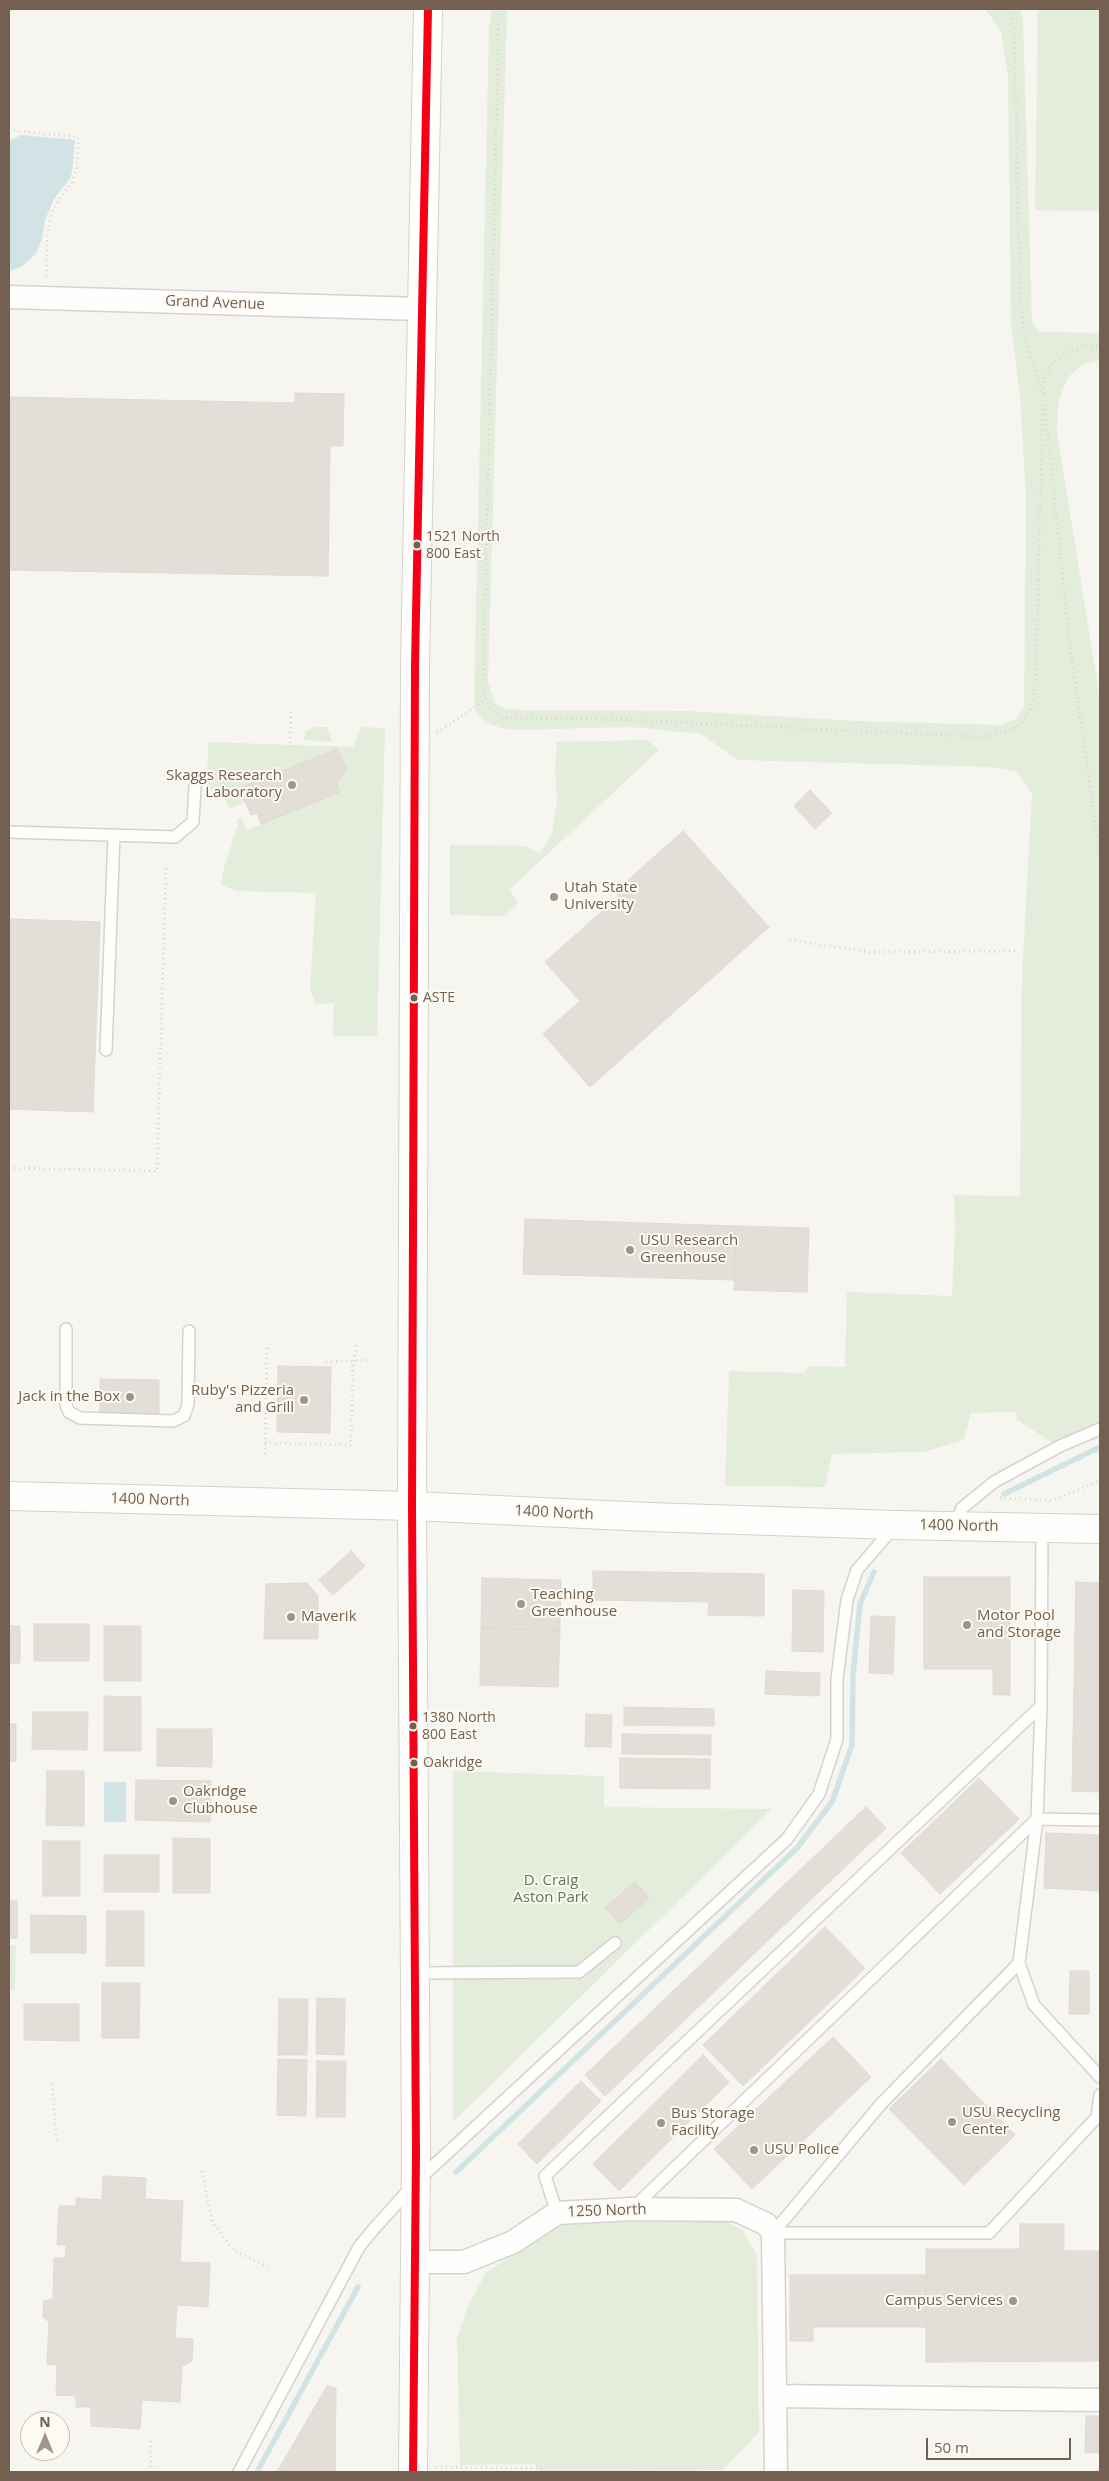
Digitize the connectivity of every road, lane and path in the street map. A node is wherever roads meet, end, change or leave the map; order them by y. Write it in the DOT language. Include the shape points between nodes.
graph roads {
  1 [pos="428,9"];
  2 [pos="499,9"];
  3 [pos="1010,9"];
  4 [pos="9,130"];
  5 [pos="47,278"];
  6 [pos="9,298"];
  7 [pos="421,309"];
  8 [pos="1100,346"];
  9 [pos="1043,396"];
  10 [pos="486,699"];
  11 [pos="291,712"];
  12 [pos="290,743"];
  13 [pos="415,748"];
  14 [pos="195,787"];
  15 [pos="9,832"];
  16 [pos="114,835"];
  17 [pos="1100,855"];
  18 [pos="166,864"];
  19 [pos="790,940"];
  20 [pos="1019,951"];
  21 [pos="106,1050"];
  22 [pos="9,1168"];
  23 [pos="66,1329"];
  24 [pos="189,1331"];
  25 [pos="357,1342"];
  26 [pos="267,1344"];
  27 [pos="368,1360"];
  28 [pos="326,1362"];
  29 [pos="353,1363"];
  30 [pos="1100,1429"];
  31 [pos="266,1442"];
  32 [pos="265,1454"];
  33 [pos="1100,1481"];
  34 [pos="9,1496"];
  35 [pos="976,1497"];
  36 [pos="412,1506"];
  37 [pos="895,1525"];
  38 [pos="956,1526"];
  39 [pos="1042,1528"];
  40 [pos="1100,1529"];
  41 [pos="1041,1706"];
  42 [pos="1037,1819"];
  43 [pos="1100,1820"];
  44 [pos="615,1943"];
  45 [pos="1019,1964"];
  46 [pos="415,1973"];
  47 [pos="1100,2078"];
  48 [pos="52,2084"];
  49 [pos="1100,2095"];
  50 [pos="57,2142"];
  51 [pos="202,2171"];
  52 [pos="416,2182"];
  53 [pos="632,2209"];
  54 [pos="557,2214"];
  55 [pos="773,2233"];
  56 [pos="415,2262"];
  57 [pos="268,2267"];
  58 [pos="775,2396"];
  59 [pos="1100,2400"];
  60 [pos="151,2440"];
  61 [pos="413,2470"];
  62 [pos="151,2472"];
  63 [pos="239,2472"];
  64 [pos="543,2472"];
  65 [pos="776,2472"];
  1 -- 7 [label="main road"];
  2 -- 10 [label="path" via="483,693"];
  3 -- 9 [label="path" via="1014,24 1020,299 1025,338"];
  4 -- 5 [label="path" via="78,137 77,169 54,209 47,233"];
  6 -- 7 [label="street, Grand Avenue"];
  7 -- 13 [label="main road"];
  8 -- 9 [label="path" via="1090,345 1067,352 1052,364 1045,378"];
  9 -- 10 [label="path" via="1036,675 1032,706 1023,722 1013,729 984,737 609,718 515,718 500,716 490,708"];
  9 -- 17 [label="path" via="1070,647"];
  10 -- 13 [label="path"];
  11 -- 12 [label="path"];
  13 -- 36 [label="main road"];
  14 -- 16 [label="lane" via="193,822 175,837"];
  15 -- 16 [label="lane"];
  16 -- 21 [label="lane"];
  18 -- 22 [label="path" via="157,1171"];
  19 -- 20 [label="path" via="870,952"];
  23 -- 24 [label="lane" via="66,1405 69,1412 80,1418 173,1421 184,1416 188,1404"];
  25 -- 29 [label="path"];
  26 -- 31 [label="path"];
  27 -- 29 [label="path"];
  28 -- 29 [label="path"];
  29 -- 31 [label="path" via="351,1445"];
  30 -- 35 [label="lane" via="1060,1446 994,1482"];
  31 -- 32 [label="path"];
  33 -- 35 [label="path" via="1053,1500"];
  34 -- 36 [label="main road, 1400 North"];
  35 -- 38 [label="lane" via="962,1508"];
  36 -- 37 [label="main road, 1400 North"];
  36 -- 46 [label="main road"];
  37 -- 38 [label="main road, 1400 North"];
  37 -- 52 [label="lane" via="857,1570 846,1600 837,1679 837,1739 819,1794 787,1839"];
  38 -- 39 [label="main road, 1400 North"];
  39 -- 40 [label="main road, 1400 North"];
  39 -- 41 [label="lane"];
  41 -- 42 [label="lane"];
  41 -- 54 [label="lane" via="545,2176"];
  42 -- 43 [label="lane"];
  42 -- 45 [label="lane"];
  42 -- 53 [label="lane"];
  44 -- 46 [label="lane" via="579,1972"];
  45 -- 47 [label="lane" via="1034,2005"];
  45 -- 55 [label="lane" via="881,2104"];
  46 -- 52 [label="main road"];
  48 -- 50 [label="path"];
  49 -- 55 [label="lane" via="1097,2117 989,2233"];
  51 -- 57 [label="path" via="212,2221 233,2250"];
  52 -- 56 [label="main road"];
  52 -- 63 [label="lane" via="359,2248"];
  53 -- 54 [label="street, 1250 North"];
  53 -- 55 [label="street, 1250 North" via="736,2210 766,2224"];
  54 -- 56 [label="street, 1250 North" via="514,2242 464,2262"];
  55 -- 58 [label="street"];
  56 -- 61 [label="main road"];
  58 -- 59 [label="street"];
  58 -- 65 [label="street"];
  60 -- 62 [label="path"];
  61 -- 64 [label="path" via="538,2468"];
}
